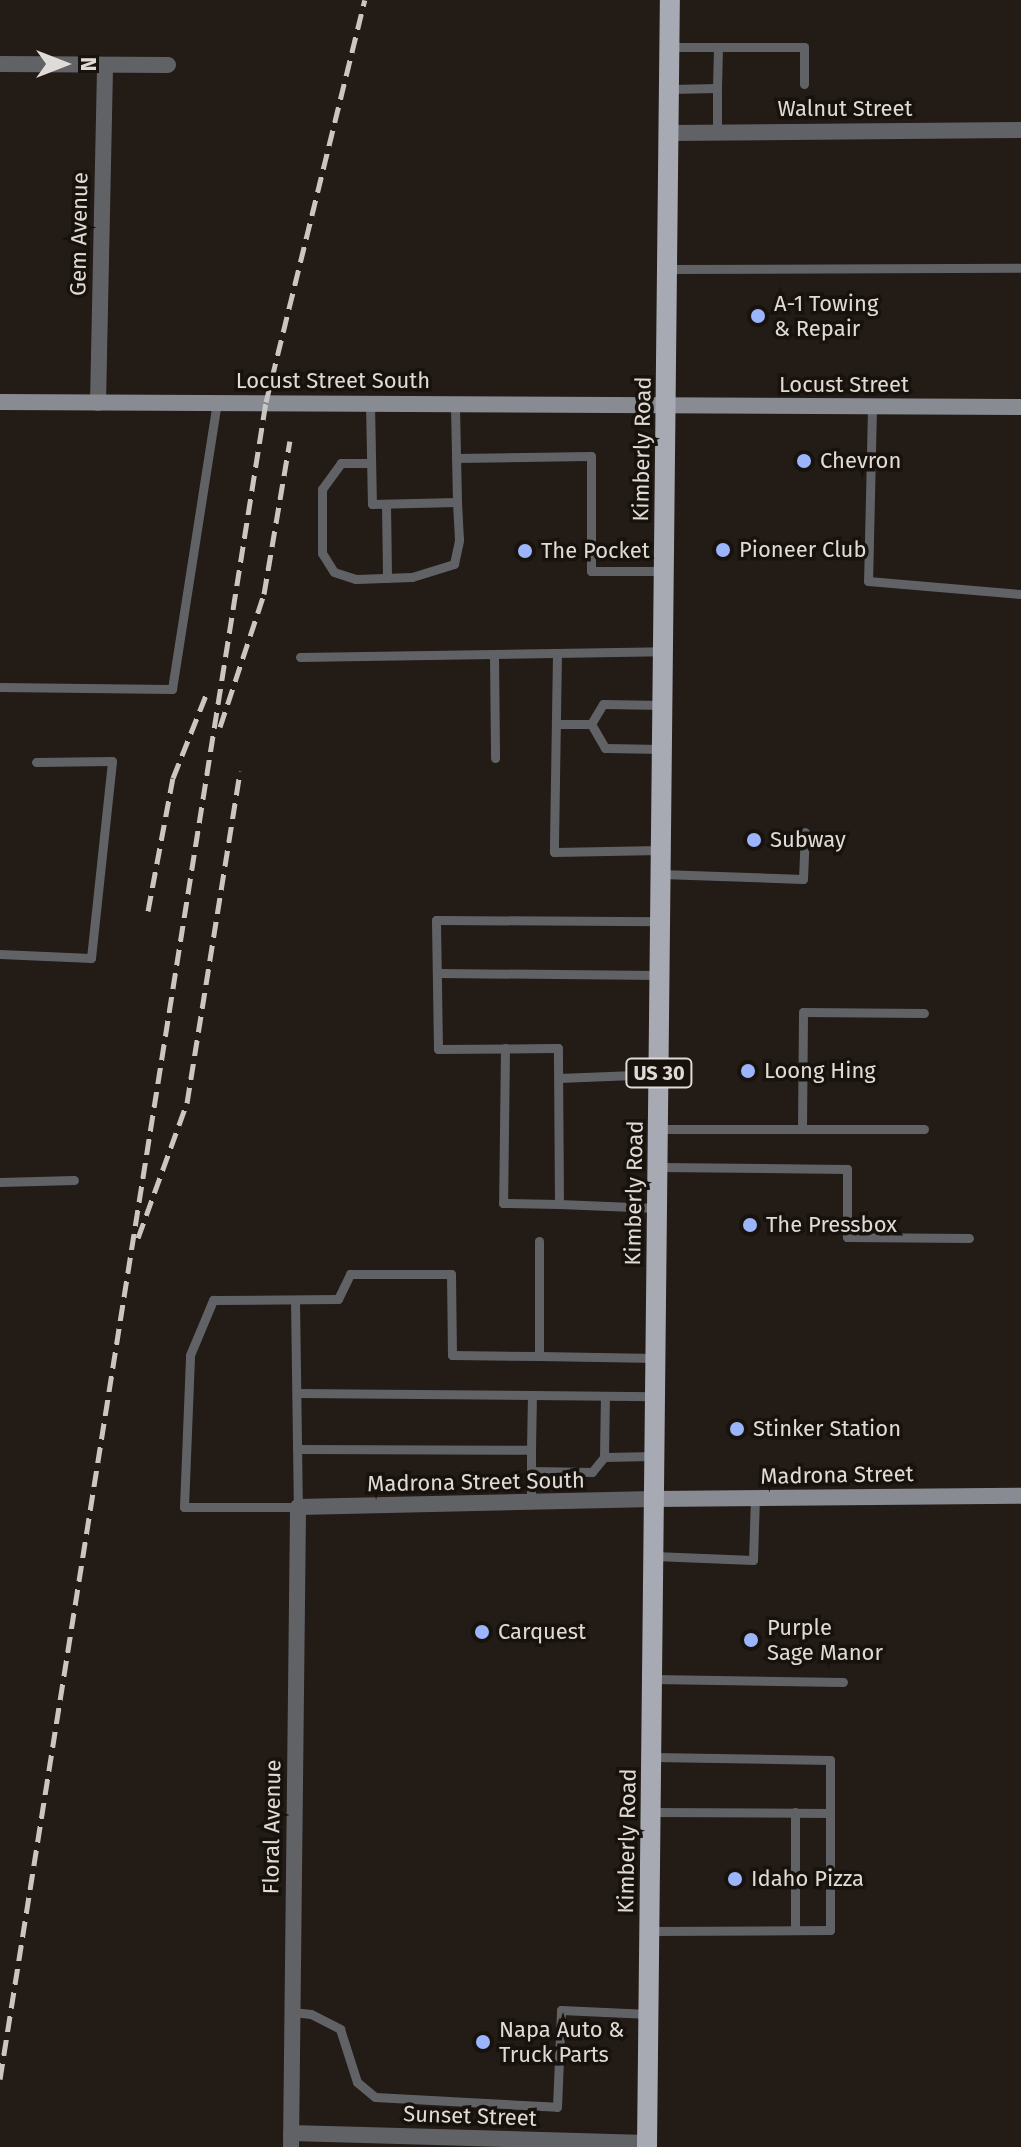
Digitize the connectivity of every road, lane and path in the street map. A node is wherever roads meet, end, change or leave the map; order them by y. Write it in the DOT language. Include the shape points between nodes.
graph roads {
  1 [pos="670,0"];
  2 [pos="670,47"];
  3 [pos="718,47"];
  4 [pos="0,64"];
  5 [pos="105,65"];
  6 [pos="168,65"];
  7 [pos="804,84"];
  8 [pos="717,88"];
  9 [pos="670,89"];
  10 [pos="1021,130"];
  11 [pos="717,132"];
  12 [pos="669,133"];
  13 [pos="1021,268"];
  14 [pos="668,269"];
  15 [pos="0,402"];
  16 [pos="98,403"];
  17 [pos="217,403"];
  18 [pos="370,403"];
  19 [pos="455,403"];
  20 [pos="666,404"];
  21 [pos="1021,407"];
  22 [pos="872,408"];
  23 [pos="456,458"];
  24 [pos="371,463"];
  25 [pos="457,502"];
  26 [pos="386,504"];
  27 [pos="664,571"];
  28 [pos="387,578"];
  29 [pos="1021,594"];
  30 [pos="663,651"];
  31 [pos="557,653"];
  32 [pos="300,657"];
  33 [pos="494,657"];
  34 [pos="0,687"];
  35 [pos="663,705"];
  36 [pos="557,724"];
  37 [pos="591,724"];
  38 [pos="662,749"];
  39 [pos="495,758"];
  40 [pos="36,762"];
  41 [pos="805,832"];
  42 [pos="661,850"];
  43 [pos="661,874"];
  44 [pos="660,921"];
  45 [pos="0,954"];
  46 [pos="437,973"];
  47 [pos="660,975"];
  48 [pos="924,1013"];
  49 [pos="505,1048"];
  50 [pos="659,1074"];
  51 [pos="559,1078"];
  52 [pos="658,1129"];
  53 [pos="802,1129"];
  54 [pos="924,1129"];
  55 [pos="658,1167"];
  56 [pos="74,1180"];
  57 [pos="0,1182"];
  58 [pos="559,1204"];
  59 [pos="657,1208"];
  60 [pos="969,1238"];
  61 [pos="539,1241"];
  62 [pos="295,1300"];
  63 [pos="539,1356"];
  64 [pos="656,1358"];
  65 [pos="297,1393"];
  66 [pos="532,1395"];
  67 [pos="605,1396"];
  68 [pos="656,1396"];
  69 [pos="297,1449"];
  70 [pos="531,1450"];
  71 [pos="655,1456"];
  72 [pos="604,1457"];
  73 [pos="531,1471"];
  74 [pos="1021,1496"];
  75 [pos="755,1498"];
  76 [pos="654,1499"];
  77 [pos="531,1503"];
  78 [pos="298,1507"];
  79 [pos="654,1556"];
  80 [pos="653,1679"];
  81 [pos="843,1682"];
  82 [pos="652,1757"];
  83 [pos="651,1812"];
  84 [pos="795,1812"];
  85 [pos="830,1813"];
  86 [pos="795,1930"];
  87 [pos="650,1931"];
  88 [pos="292,2012"];
  89 [pos="649,2014"];
  90 [pos="291,2140"];
  91 [pos="647,2145"];
  1 -- 2 [label="main road, Kimberly Road / US 30"];
  2 -- 3 [label="lane"];
  2 -- 9 [label="main road, Kimberly Road / US 30"];
  3 -- 7 [label="lane" via="804,47"];
  3 -- 8 [label="lane"];
  4 -- 5 [label="street"];
  5 -- 6 [label="street"];
  5 -- 16 [label="street, Gem Avenue"];
  8 -- 9 [label="lane"];
  8 -- 11 [label="lane"];
  9 -- 12 [label="main road, Kimberly Road / US 30"];
  10 -- 11 [label="street, Walnut Street"];
  11 -- 12 [label="street, Walnut Street"];
  12 -- 14 [label="main road, Kimberly Road / US 30"];
  13 -- 14 [label="lane"];
  14 -- 20 [label="main road, Kimberly Road / US 30"];
  15 -- 16 [label="street, Locust Street South"];
  16 -- 17 [label="street, Locust Street South"];
  17 -- 18 [label="street, Locust Street South"];
  17 -- 34 [label="lane" via="172,689"];
  18 -- 19 [label="street, Locust Street South"];
  18 -- 24 [label="lane"];
  19 -- 20 [label="street, Locust Street South"];
  19 -- 23 [label="lane"];
  20 -- 22 [label="street, Locust Street"];
  20 -- 27 [label="main road, Kimberly Road / US 30"];
  21 -- 22 [label="street, Locust Street"];
  22 -- 29 [label="lane" via="868,581"];
  23 -- 25 [label="lane"];
  23 -- 27 [label="lane" via="591,456 591,571"];
  24 -- 26 [label="lane" via="372,504"];
  24 -- 28 [label="lane" via="341,463 331,472 322,489 322,553 334,572 356,579"];
  25 -- 26 [label="lane"];
  25 -- 28 [label="lane" via="454,564 433,573"];
  26 -- 28 [label="lane"];
  27 -- 30 [label="main road, Kimberly Road / US 30"];
  30 -- 31 [label="lane"];
  30 -- 35 [label="main road, Kimberly Road / US 30"];
  31 -- 33 [label="lane"];
  31 -- 36 [label="lane"];
  32 -- 33 [label="lane"];
  33 -- 39 [label="lane"];
  35 -- 37 [label="lane" via="603,704"];
  35 -- 38 [label="main road, Kimberly Road / US 30"];
  36 -- 37 [label="lane"];
  36 -- 42 [label="lane" via="554,852"];
  37 -- 38 [label="lane" via="605,748"];
  38 -- 42 [label="main road, Kimberly Road / US 30"];
  40 -- 45 [label="lane" via="112,761 91,958"];
  41 -- 43 [label="lane" via="803,879"];
  42 -- 43 [label="main road, Kimberly Road / US 30"];
  43 -- 44 [label="main road, Kimberly Road / US 30"];
  44 -- 46 [label="lane" via="436,920"];
  44 -- 47 [label="main road, Kimberly Road / US 30"];
  46 -- 47 [label="lane"];
  46 -- 49 [label="lane" via="438,1049"];
  47 -- 50 [label="main road, Kimberly Road / US 30"];
  48 -- 53 [label="lane" via="803,1012"];
  49 -- 51 [label="lane" via="558,1048"];
  49 -- 58 [label="lane" via="503,1203"];
  50 -- 51 [label="lane"];
  50 -- 52 [label="main road, Kimberly Road / US 30"];
  51 -- 58 [label="lane"];
  52 -- 53 [label="lane"];
  52 -- 55 [label="main road, Kimberly Road / US 30"];
  53 -- 54 [label="lane"];
  55 -- 59 [label="main road, Kimberly Road / US 30"];
  55 -- 60 [label="lane" via="847,1169 847,1237"];
  56 -- 57 [label="lane"];
  58 -- 59 [label="lane"];
  59 -- 64 [label="main road, Kimberly Road / US 30"];
  61 -- 63 [label="lane"];
  62 -- 63 [label="lane" via="338,1299 350,1274 451,1274 452,1355"];
  62 -- 65 [label="lane"];
  62 -- 78 [label="lane" via="213,1300 190,1355 184,1507"];
  63 -- 64 [label="lane"];
  64 -- 68 [label="main road, Kimberly Road / US 30"];
  65 -- 66 [label="lane"];
  65 -- 69 [label="lane"];
  66 -- 67 [label="lane"];
  66 -- 70 [label="lane"];
  67 -- 68 [label="lane"];
  67 -- 72 [label="lane"];
  68 -- 71 [label="main road, Kimberly Road / US 30"];
  69 -- 70 [label="lane"];
  69 -- 78 [label="lane"];
  70 -- 73 [label="lane"];
  71 -- 72 [label="lane"];
  71 -- 76 [label="main road, Kimberly Road / US 30"];
  72 -- 73 [label="lane" via="592,1472"];
  73 -- 77 [label="lane"];
  74 -- 75 [label="street, Madrona Street"];
  75 -- 76 [label="street, Madrona Street"];
  75 -- 79 [label="lane" via="753,1560"];
  76 -- 77 [label="street, Madrona Street South"];
  76 -- 79 [label="main road, Kimberly Road / US 30"];
  77 -- 78 [label="street, Madrona Street South"];
  78 -- 88 [label="street, Floral Avenue"];
  79 -- 80 [label="main road, Kimberly Road / US 30"];
  80 -- 81 [label="lane"];
  80 -- 82 [label="main road, Kimberly Road / US 30"];
  82 -- 83 [label="main road, Kimberly Road / US 30"];
  82 -- 85 [label="lane" via="830,1760"];
  83 -- 84 [label="lane"];
  83 -- 87 [label="main road, Kimberly Road / US 30"];
  84 -- 85 [label="lane"];
  84 -- 86 [label="lane"];
  85 -- 86 [label="lane" via="830,1930"];
  86 -- 87 [label="lane"];
  87 -- 89 [label="main road, Kimberly Road / US 30"];
  88 -- 89 [label="lane" via="311,2014 340,2029 357,2082 375,2097 557,2107 561,2010"];
  88 -- 90 [label="street, Floral Avenue"];
  89 -- 91 [label="main road, Kimberly Road / US 30"];
  90 -- 91 [label="street, Sunset Street"];
}
